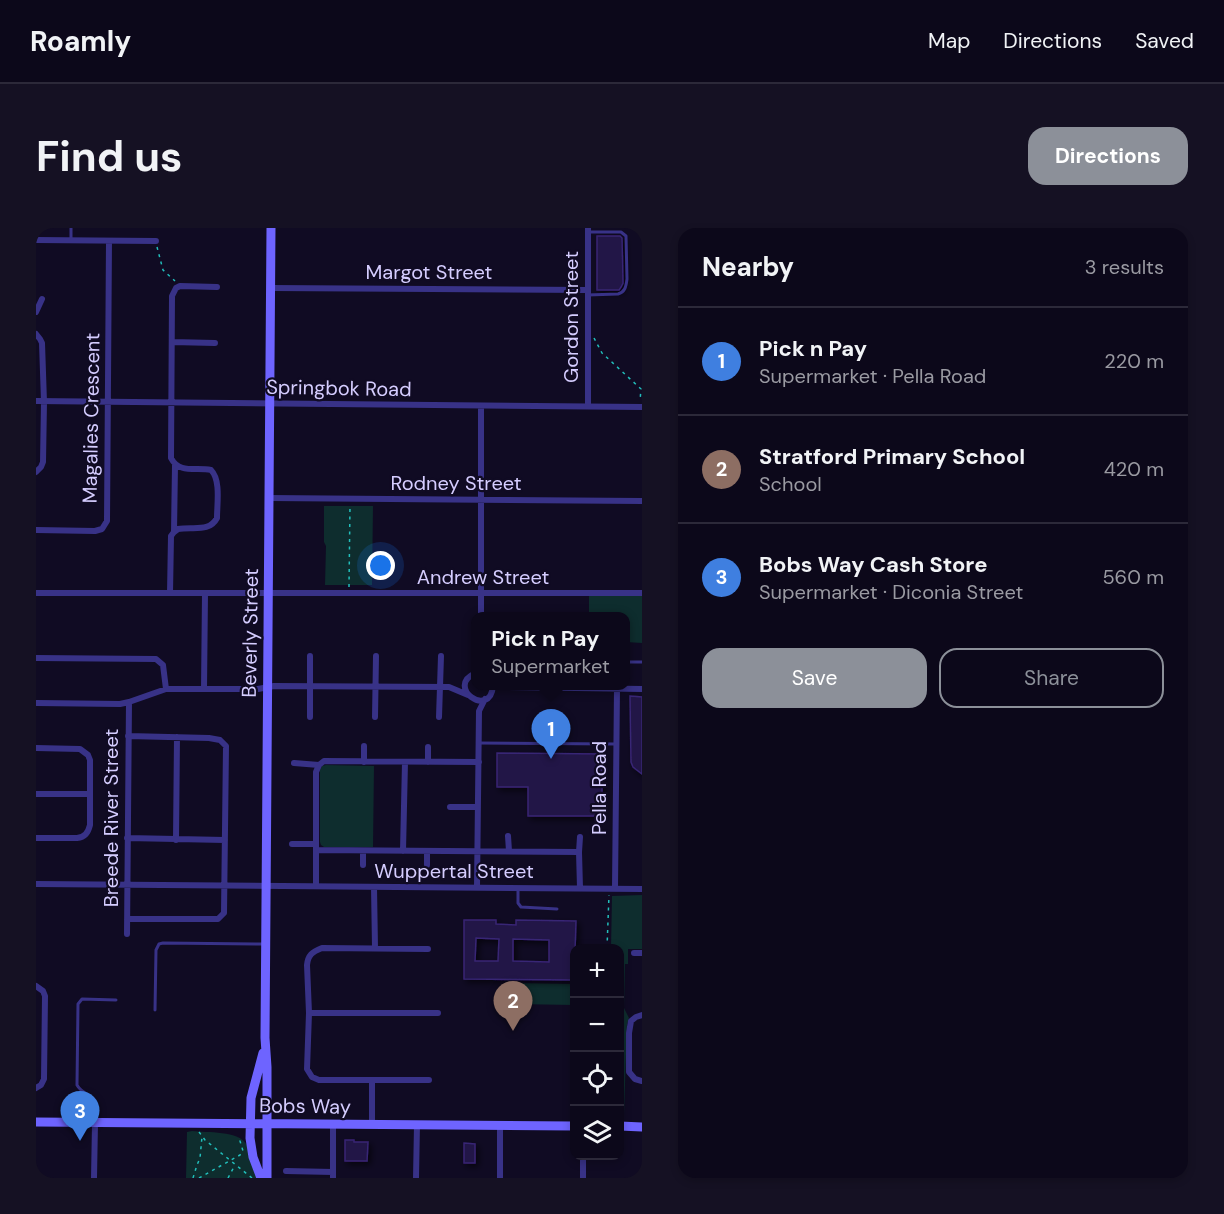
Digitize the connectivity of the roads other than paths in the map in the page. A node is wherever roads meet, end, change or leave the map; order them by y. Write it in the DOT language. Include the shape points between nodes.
graph roads {
  1 [pos="71,228"];
  2 [pos="271,228"];
  3 [pos="588,230"];
  4 [pos="36,240"];
  5 [pos="71,240"];
  6 [pos="110,241"];
  7 [pos="156,241"];
  8 [pos="217,287"];
  9 [pos="271,288"];
  10 [pos="587,293"];
  11 [pos="42,300"];
  12 [pos="36,312"];
  13 [pos="36,334"];
  14 [pos="172,342"];
  15 [pos="215,343"];
  16 [pos="36,402"];
  17 [pos="44,402"];
  18 [pos="108,402"];
  19 [pos="171,402"];
  20 [pos="270,403"];
  21 [pos="481,405"];
  22 [pos="588,406"];
  23 [pos="641,407"];
  24 [pos="175,465"];
  25 [pos="36,472"];
  26 [pos="269,498"];
  27 [pos="481,500"];
  28 [pos="642,501"];
  29 [pos="36,530"];
  30 [pos="174,532"];
  31 [pos="36,593"];
  32 [pos="170,593"];
  33 [pos="206,593"];
  34 [pos="482,593"];
  35 [pos="642,593"];
  36 [pos="268,594"];
  37 [pos="481,612"];
  38 [pos="310,656"];
  39 [pos="376,656"];
  40 [pos="441,656"];
  41 [pos="36,658"];
  42 [pos="471,675"];
  43 [pos="471,677"];
  44 [pos="310,686"];
  45 [pos="375,686"];
  46 [pos="267,687"];
  47 [pos="440,687"];
  48 [pos="449,687"];
  49 [pos="166,688"];
  50 [pos="204,688"];
  51 [pos="492,690"];
  52 [pos="497,690"];
  53 [pos="617,690"];
  54 [pos="469,697"];
  55 [pos="487,698"];
  56 [pos="129,702"];
  57 [pos="36,703"];
  58 [pos="479,711"];
  59 [pos="310,717"];
  60 [pos="375,717"];
  61 [pos="439,717"];
  62 [pos="128,736"];
  63 [pos="177,737"];
  64 [pos="479,742"];
  65 [pos="616,744"];
  66 [pos="364,746"];
  67 [pos="428,747"];
  68 [pos="36,748"];
  69 [pos="364,762"];
  70 [pos="405,762"];
  71 [pos="428,762"];
  72 [pos="479,762"];
  73 [pos="294,763"];
  74 [pos="319,765"];
  75 [pos="36,794"];
  76 [pos="90,794"];
  77 [pos="450,807"];
  78 [pos="478,807"];
  79 [pos="508,836"];
  80 [pos="579,837"];
  81 [pos="36,838"];
  82 [pos="127,838"];
  83 [pos="176,840"];
  84 [pos="225,840"];
  85 [pos="292,844"];
  86 [pos="316,847"];
  87 [pos="363,850"];
  88 [pos="403,851"];
  89 [pos="428,851"];
  90 [pos="478,851"];
  91 [pos="509,851"];
  92 [pos="579,852"];
  93 [pos="363,865"];
  94 [pos="427,865"];
  95 [pos="36,884"];
  96 [pos="127,885"];
  97 [pos="225,885"];
  98 [pos="266,886"];
  99 [pos="316,886"];
  100 [pos="374,887"];
  101 [pos="477,887"];
  102 [pos="518,888"];
  103 [pos="580,888"];
  104 [pos="612,888"];
  105 [pos="642,889"];
  106 [pos="557,909"];
  107 [pos="127,920"];
  108 [pos="127,934"];
  109 [pos="265,944"];
  110 [pos="375,948"];
  111 [pos="428,949"];
  112 [pos="634,953"];
  113 [pos="642,953"];
  114 [pos="36,986"];
  115 [pos="116,1000"];
  116 [pos="155,1010"];
  117 [pos="309,1013"];
  118 [pos="438,1013"];
  119 [pos="642,1015"];
  120 [pos="265,1038"];
  121 [pos="429,1080"];
  122 [pos="372,1081"];
  123 [pos="642,1081"];
  124 [pos="36,1088"];
  125 [pos="36,1122"];
  126 [pos="95,1123"];
  127 [pos="250,1123"];
  128 [pos="267,1124"];
  129 [pos="333,1124"];
  130 [pos="372,1125"];
  131 [pos="417,1125"];
  132 [pos="500,1126"];
  133 [pos="570,1126"];
  134 [pos="624,1126"];
  135 [pos="642,1127"];
  136 [pos="583,1160"];
  137 [pos="286,1171"];
  138 [pos="333,1175"];
  139 [pos="94,1178"];
  140 [pos="261,1178"];
  141 [pos="267,1178"];
  142 [pos="416,1178"];
  143 [pos="500,1178"];
  144 [pos="583,1178"];
  1 -- 5 [label="lane"];
  2 -- 9 [label="street, Beverly Street"];
  3 -- 10 [label="street, Gordon Street"];
  3 -- 10 [label="lane" via="621,232 627,239 625,290 618,294"];
  4 -- 5 [label="street"];
  5 -- 6 [label="street"];
  6 -- 7 [label="street"];
  6 -- 18 [label="street, Magalies Crescent"];
  8 -- 14 [label="street" via="176,288 172,296"];
  9 -- 10 [label="street, Margot Street"];
  9 -- 20 [label="street, Beverly Street"];
  10 -- 22 [label="street, Gordon Street"];
  11 -- 12 [label="street"];
  13 -- 17 [label="street" via="42,343"];
  14 -- 15 [label="street"];
  14 -- 19 [label="street"];
  16 -- 17 [label="street, Springbok Road"];
  17 -- 18 [label="street, Springbok Road"];
  17 -- 25 [label="street" via="43,462"];
  18 -- 19 [label="street, Springbok Road"];
  18 -- 29 [label="street, Magalies Crescent" via="106,524 95,531"];
  19 -- 20 [label="street, Springbok Road"];
  19 -- 24 [label="street" via="171,458"];
  20 -- 21 [label="street, Springbok Road"];
  20 -- 26 [label="street, Beverly Street"];
  21 -- 22 [label="street, Springbok Road"];
  21 -- 27 [label="street"];
  22 -- 23 [label="street, Springbok Road"];
  24 -- 30 [label="street"];
  24 -- 30 [label="street" via="214,473 217,518 209,527"];
  26 -- 27 [label="street, Rodney Street"];
  26 -- 36 [label="street, Beverly Street"];
  27 -- 28 [label="street, Rodney Street"];
  27 -- 34 [label="street"];
  30 -- 32 [label="street"];
  31 -- 32 [label="street, Andrew Street"];
  32 -- 33 [label="street, Andrew Street"];
  33 -- 36 [label="street, Andrew Street"];
  33 -- 50 [label="street"];
  34 -- 35 [label="street, Andrew Street"];
  34 -- 36 [label="street, Andrew Street"];
  34 -- 37 [label="street"];
  36 -- 46 [label="street, Beverly Street"];
  38 -- 44 [label="street"];
  39 -- 45 [label="street"];
  40 -- 47 [label="street"];
  41 -- 49 [label="street" via="156,659 163,665"];
  42 -- 48 [label="street"];
  43 -- 54 [label="street" via="465,687"];
  44 -- 45 [label="street"];
  44 -- 46 [label="street"];
  44 -- 59 [label="street"];
  45 -- 47 [label="street"];
  45 -- 60 [label="street"];
  46 -- 50 [label="street"];
  46 -- 98 [label="street, Beverly Street"];
  47 -- 48 [label="street"];
  47 -- 61 [label="street"];
  48 -- 54 [label="street"];
  49 -- 50 [label="street"];
  49 -- 56 [label="street"];
  51 -- 55 [label="street"];
  52 -- 55 [label="street"];
  53 -- 65 [label="street, Pella Road"];
  54 -- 55 [label="street" via="480,701"];
  54 -- 58 [label="street"];
  55 -- 58 [label="street"];
  56 -- 57 [label="street"];
  56 -- 62 [label="street, Breede River Street"];
  58 -- 64 [label="street"];
  62 -- 63 [label="street"];
  62 -- 82 [label="street, Breede River Street"];
  63 -- 83 [label="street"];
  63 -- 84 [label="street" via="217,739 226,746"];
  64 -- 65 [label="lane"];
  64 -- 72 [label="street"];
  65 -- 104 [label="street, Pella Road"];
  66 -- 69 [label="street"];
  67 -- 71 [label="street"];
  68 -- 76 [label="street" via="84,751 90,760"];
  69 -- 70 [label="street"];
  69 -- 74 [label="street" via="324,761"];
  70 -- 71 [label="street"];
  70 -- 88 [label="street"];
  71 -- 72 [label="street"];
  72 -- 78 [label="street"];
  73 -- 74 [label="street"];
  74 -- 86 [label="street"];
  75 -- 76 [label="street"];
  76 -- 81 [label="street" via="90,825 83,837"];
  77 -- 78 [label="street"];
  78 -- 90 [label="street"];
  79 -- 91 [label="street"];
  80 -- 92 [label="street"];
  82 -- 83 [label="street"];
  82 -- 96 [label="street, Breede River Street"];
  83 -- 84 [label="street"];
  84 -- 97 [label="street"];
  85 -- 86 [label="street"];
  86 -- 87 [label="street"];
  86 -- 99 [label="street"];
  87 -- 88 [label="street"];
  87 -- 93 [label="street"];
  88 -- 89 [label="street"];
  89 -- 90 [label="street"];
  89 -- 94 [label="street"];
  90 -- 91 [label="street"];
  90 -- 101 [label="street"];
  91 -- 92 [label="street"];
  92 -- 103 [label="street"];
  95 -- 96 [label="street, Wuppertal Street"];
  96 -- 97 [label="street, Wuppertal Street"];
  96 -- 107 [label="street, Breede River Street"];
  97 -- 98 [label="street, Wuppertal Street"];
  97 -- 107 [label="street" via="224,913 219,920"];
  98 -- 99 [label="street, Wuppertal Street"];
  98 -- 109 [label="street, Beverly Street"];
  99 -- 100 [label="street, Wuppertal Street"];
  100 -- 101 [label="street, Wuppertal Street"];
  100 -- 110 [label="street"];
  101 -- 102 [label="street, Wuppertal Street"];
  102 -- 103 [label="street, Wuppertal Street"];
  102 -- 106 [label="lane" via="521,907"];
  103 -- 104 [label="street, Wuppertal Street"];
  104 -- 105 [label="street, Wuppertal Street"];
  107 -- 108 [label="street, Breede River Street"];
  109 -- 116 [label="lane" via="159,945"];
  109 -- 120 [label="street, Beverly Street"];
  110 -- 111 [label="street"];
  110 -- 117 [label="street" via="322,948 311,953 307,965"];
  112 -- 113 [label="street"];
  114 -- 124 [label="street" via="45,996 44,1079"];
  115 -- 126 [label="lane" via="84,999 78,1004 77,1085 94,1101"];
  117 -- 118 [label="street"];
  117 -- 122 [label="street" via="307,1069 312,1077"];
  119 -- 123 [label="street" via="629,1025 629,1072"];
  120 -- 127 [label="street, Beverly Street" via="252,1093"];
  120 -- 128 [label="street, Beverly Street"];
  121 -- 122 [label="street"];
  122 -- 130 [label="street"];
  125 -- 126 [label="street, Bobs Way"];
  126 -- 127 [label="street, Bobs Way"];
  126 -- 139 [label="street"];
  127 -- 128 [label="street, Bobs Way"];
  127 -- 140 [label="street, Beverly Street" via="252,1150"];
  128 -- 129 [label="street, Bobs Way"];
  128 -- 141 [label="street, Beverly Street"];
  129 -- 130 [label="street, Bobs Way"];
  129 -- 138 [label="street"];
  130 -- 131 [label="street, Bobs Way"];
  131 -- 132 [label="street, Bobs Way"];
  131 -- 142 [label="street"];
  132 -- 133 [label="street, Bobs Way"];
  132 -- 143 [label="street"];
  134 -- 135 [label="street"];
  136 -- 144 [label="street"];
  137 -- 138 [label="street"];
}
